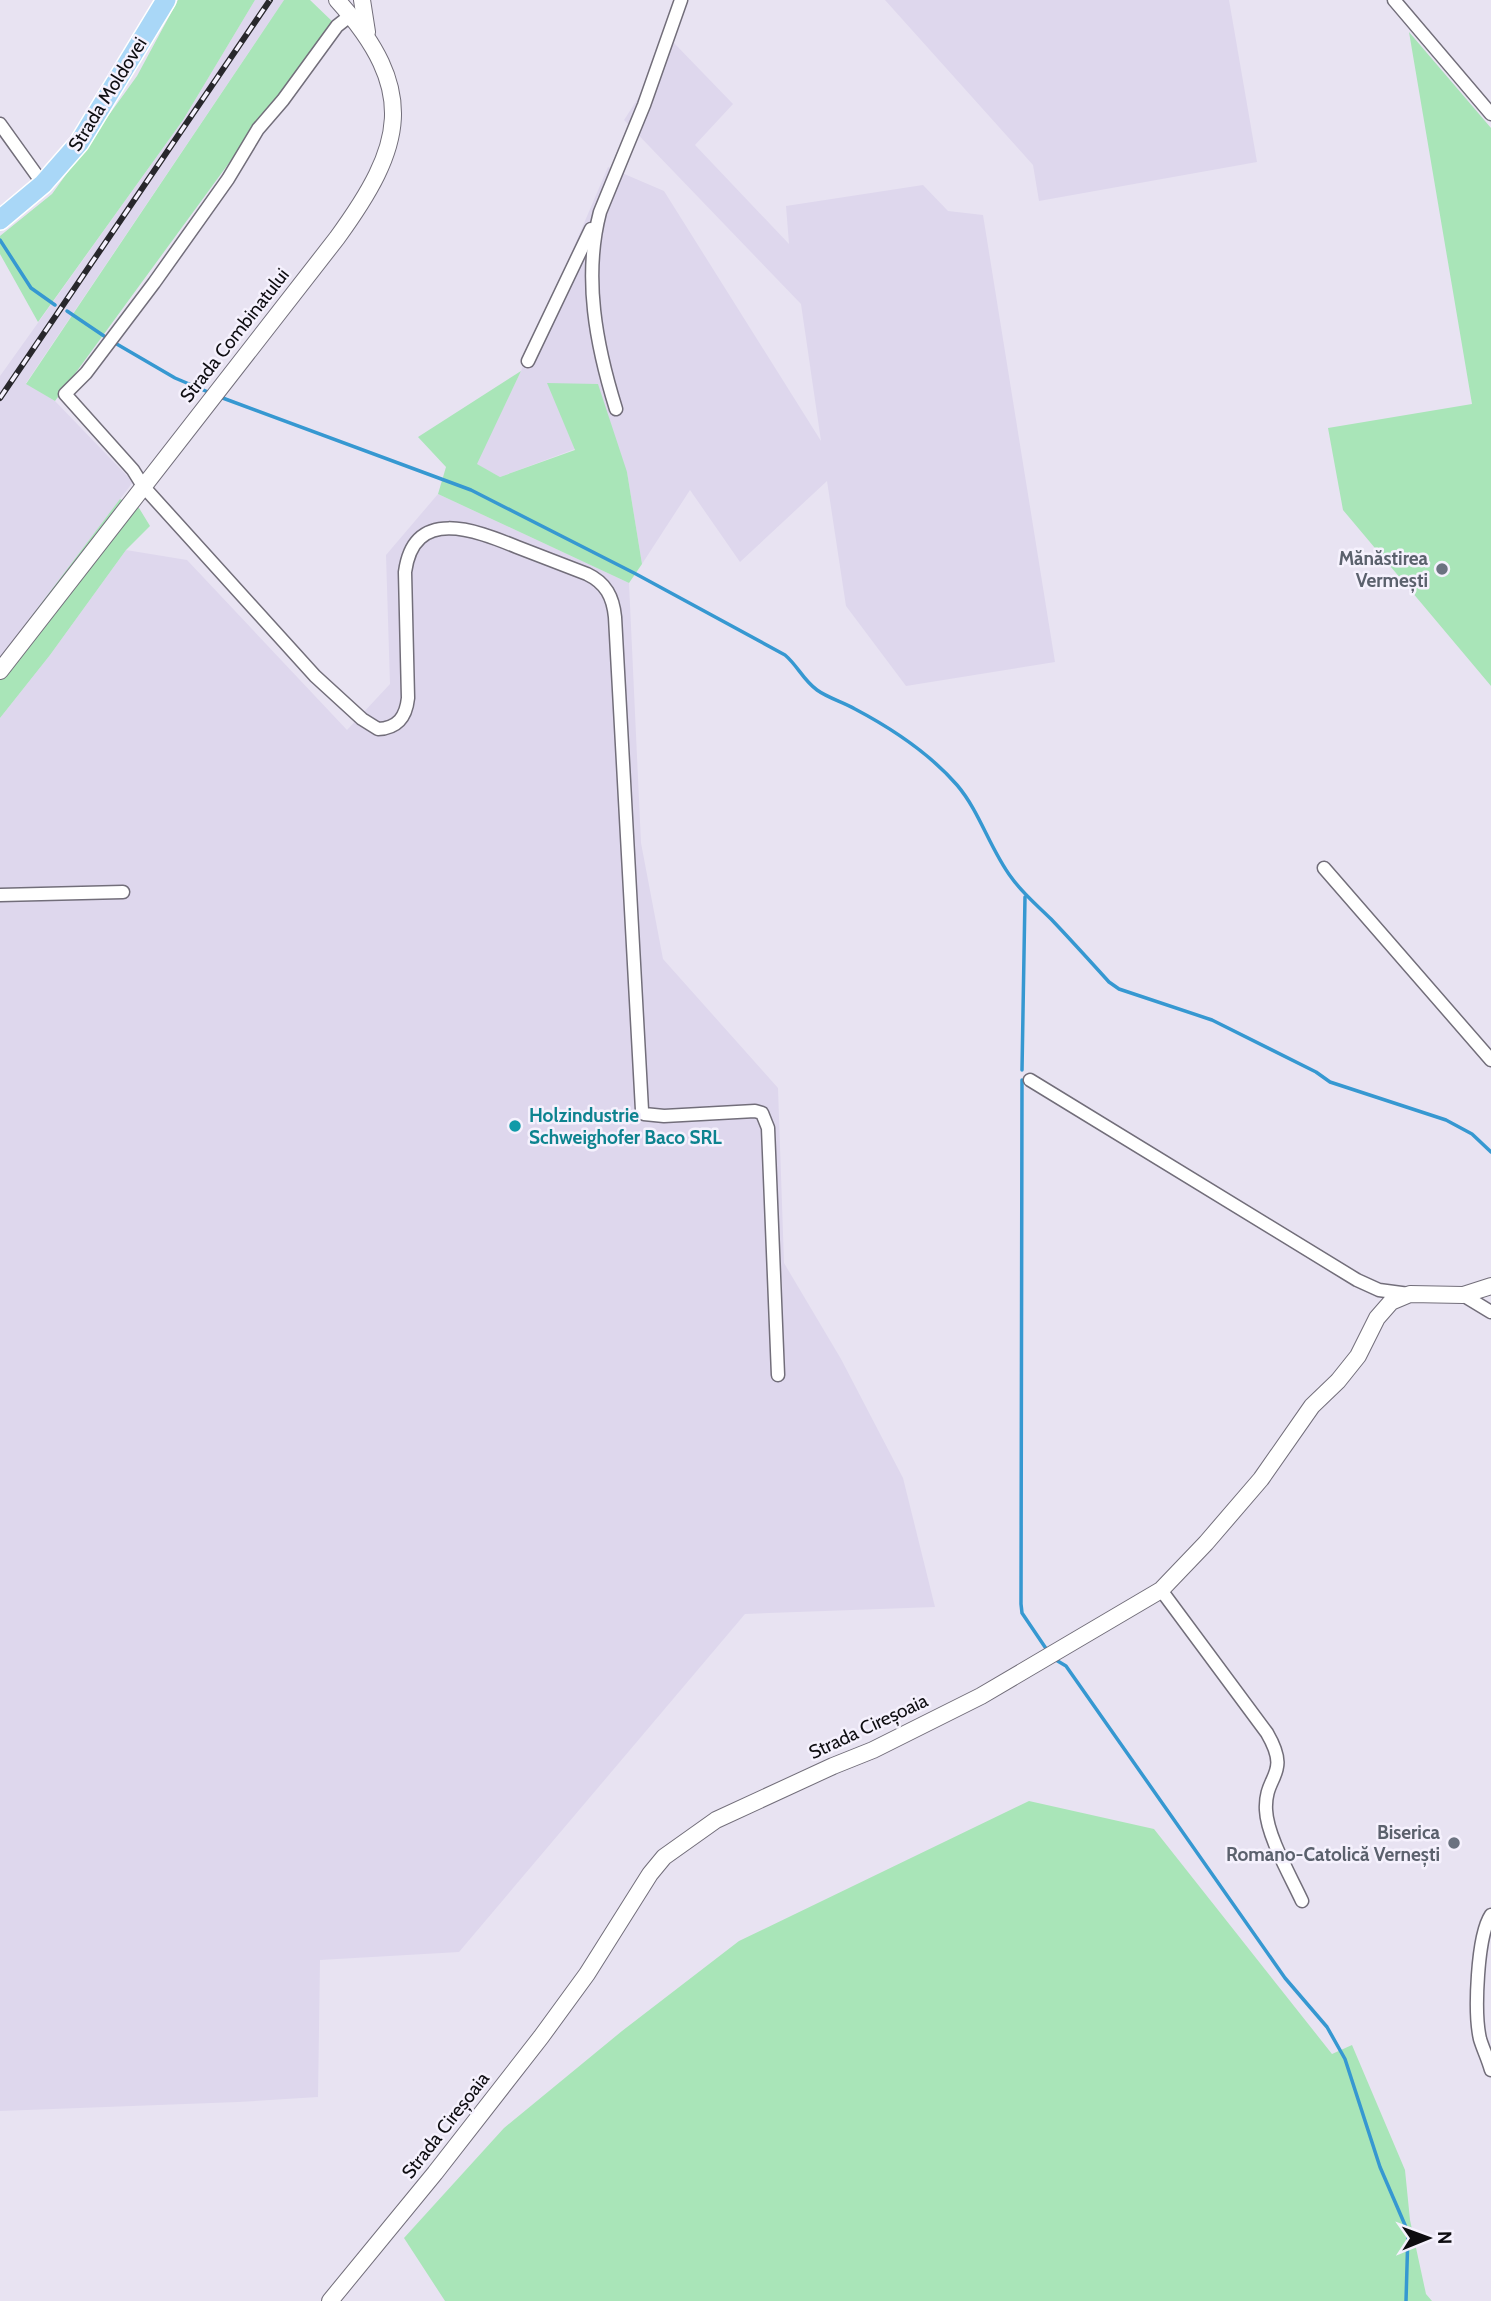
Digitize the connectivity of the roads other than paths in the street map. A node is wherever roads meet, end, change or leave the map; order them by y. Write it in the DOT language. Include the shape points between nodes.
graph roads {
  1 [pos="166,0"];
  2 [pos="174,0"];
  3 [pos="337,0"];
  4 [pos="362,0"];
  5 [pos="681,0"];
  6 [pos="1394,0"];
  7 [pos="351,15"];
  8 [pos="368,39"];
  9 [pos="132,56"];
  10 [pos="1491,114"];
  11 [pos="0,124"];
  12 [pos="43,184"];
  13 [pos="600,212"];
  14 [pos="0,220"];
  15 [pos="528,361"];
  16 [pos="616,409"];
  17 [pos="143,486"];
  18 [pos="0,671"];
  19 [pos="1324,868"];
  20 [pos="123,892"];
  21 [pos="0,895"];
  22 [pos="1491,1060"];
  23 [pos="1030,1080"];
  24 [pos="1491,1286"];
  25 [pos="1410,1294"];
  26 [pos="1463,1295"];
  27 [pos="1491,1312"];
  28 [pos="778,1375"];
  29 [pos="1161,1590"];
  30 [pos="1302,1901"];
  31 [pos="1491,1915"];
  32 [pos="1491,2070"];
  33 [pos="330,2301"];
  1 -- 9 [label="main road, Strada Moldovei"];
  2 -- 9 [label="main road"];
  3 -- 7 [label="street, Strada Combinatului"];
  4 -- 8 [label="street"];
  5 -- 13 [label="street"];
  6 -- 10 [label="street"];
  7 -- 8 [label="street, Strada Combinatului"];
  7 -- 17 [label="street" via="337,26 258,129 154,283 65,394"];
  8 -- 17 [label="street, Strada Combinatului" via="384,67 393,108 382,167 337,238"];
  9 -- 12 [label="main road, Strada Moldovei" via="79,143"];
  11 -- 12 [label="street"];
  12 -- 14 [label="main road, Strada Moldovei"];
  13 -- 15 [label="street"];
  13 -- 16 [label="street" via="593,248 594,305 599,348"];
  17 -- 18 [label="street, Strada Combinatului"];
  17 -- 28 [label="street" via="315,676 378,729 395,725 406,712 405,572 409,555 422,536 446,528 472,531 602,582 615,617 642,1110 664,1116 755,1111 765,1118"];
  19 -- 22 [label="street"];
  20 -- 21 [label="street"];
  23 -- 25 [label="street" via="1357,1280 1380,1290"];
  24 -- 26 [label="street"];
  25 -- 26 [label="street"];
  25 -- 29 [label="street, Strada Cireșoaia" via="1391,1302 1377,1318 1358,1356 1312,1406 1261,1479"];
  26 -- 27 [label="street"];
  29 -- 30 [label="street" via="1277,1751 1278,1768 1266,1810"];
  29 -- 33 [label="street, Strada Cireșoaia" via="981,1696 716,1820 664,1857 541,2037"];
  31 -- 32 [label="street" via="1476,2001 1480,2039"];
}
